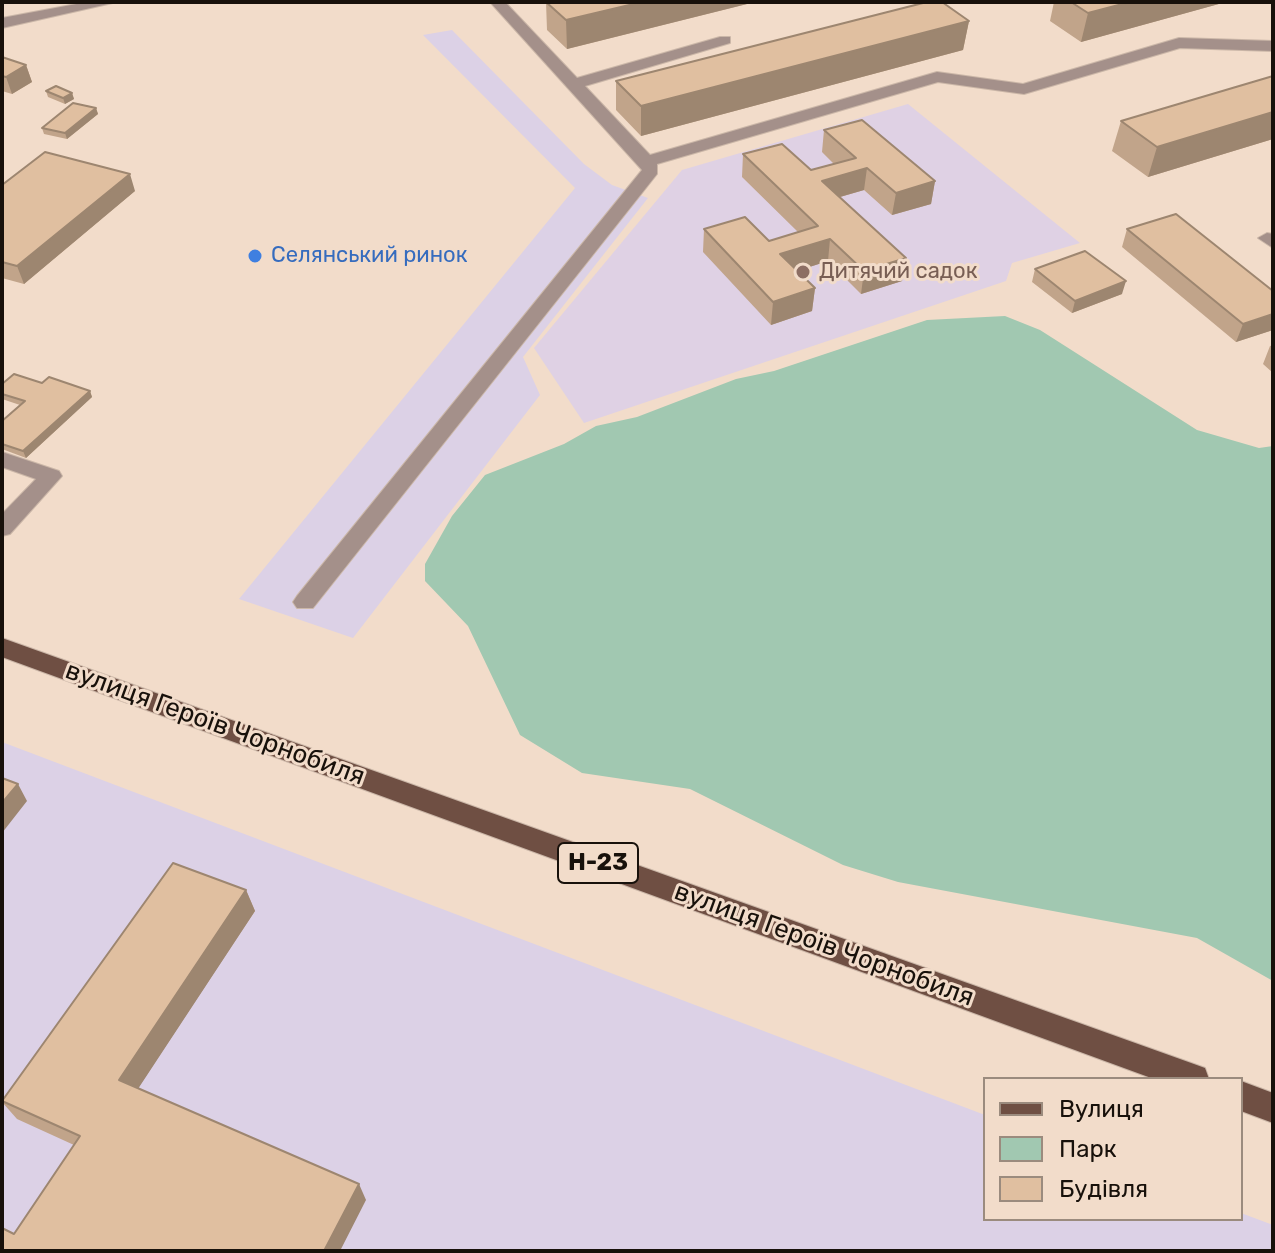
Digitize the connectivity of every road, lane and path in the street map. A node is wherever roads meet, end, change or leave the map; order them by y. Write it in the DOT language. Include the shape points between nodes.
graph roads {
  1 [pos="110,2"];
  2 [pos="497,2"];
  3 [pos="2,23"];
  4 [pos="725,40"];
  5 [pos="1273,46"];
  6 [pos="574,84"];
  7 [pos="647,161"];
  8 [pos="2,459"];
  9 [pos="2,528"];
  10 [pos="305,602"];
  11 [pos="2,647"];
  12 [pos="1188,1077"];
  13 [pos="1243,1097"];
  14 [pos="1273,1108"];
  1 -- 3 [label="street"];
  2 -- 6 [label="street"];
  4 -- 6 [label="street"];
  5 -- 7 [label="street" via="1179,43 1024,89 937,77"];
  6 -- 7 [label="street"];
  7 -- 10 [label="street" via="651,170"];
  8 -- 9 [label="street" via="51,476"];
  11 -- 12 [label="main road, вулиця Героїв Чорнобиля / Н-23"];
  13 -- 14 [label="main road"];
}
